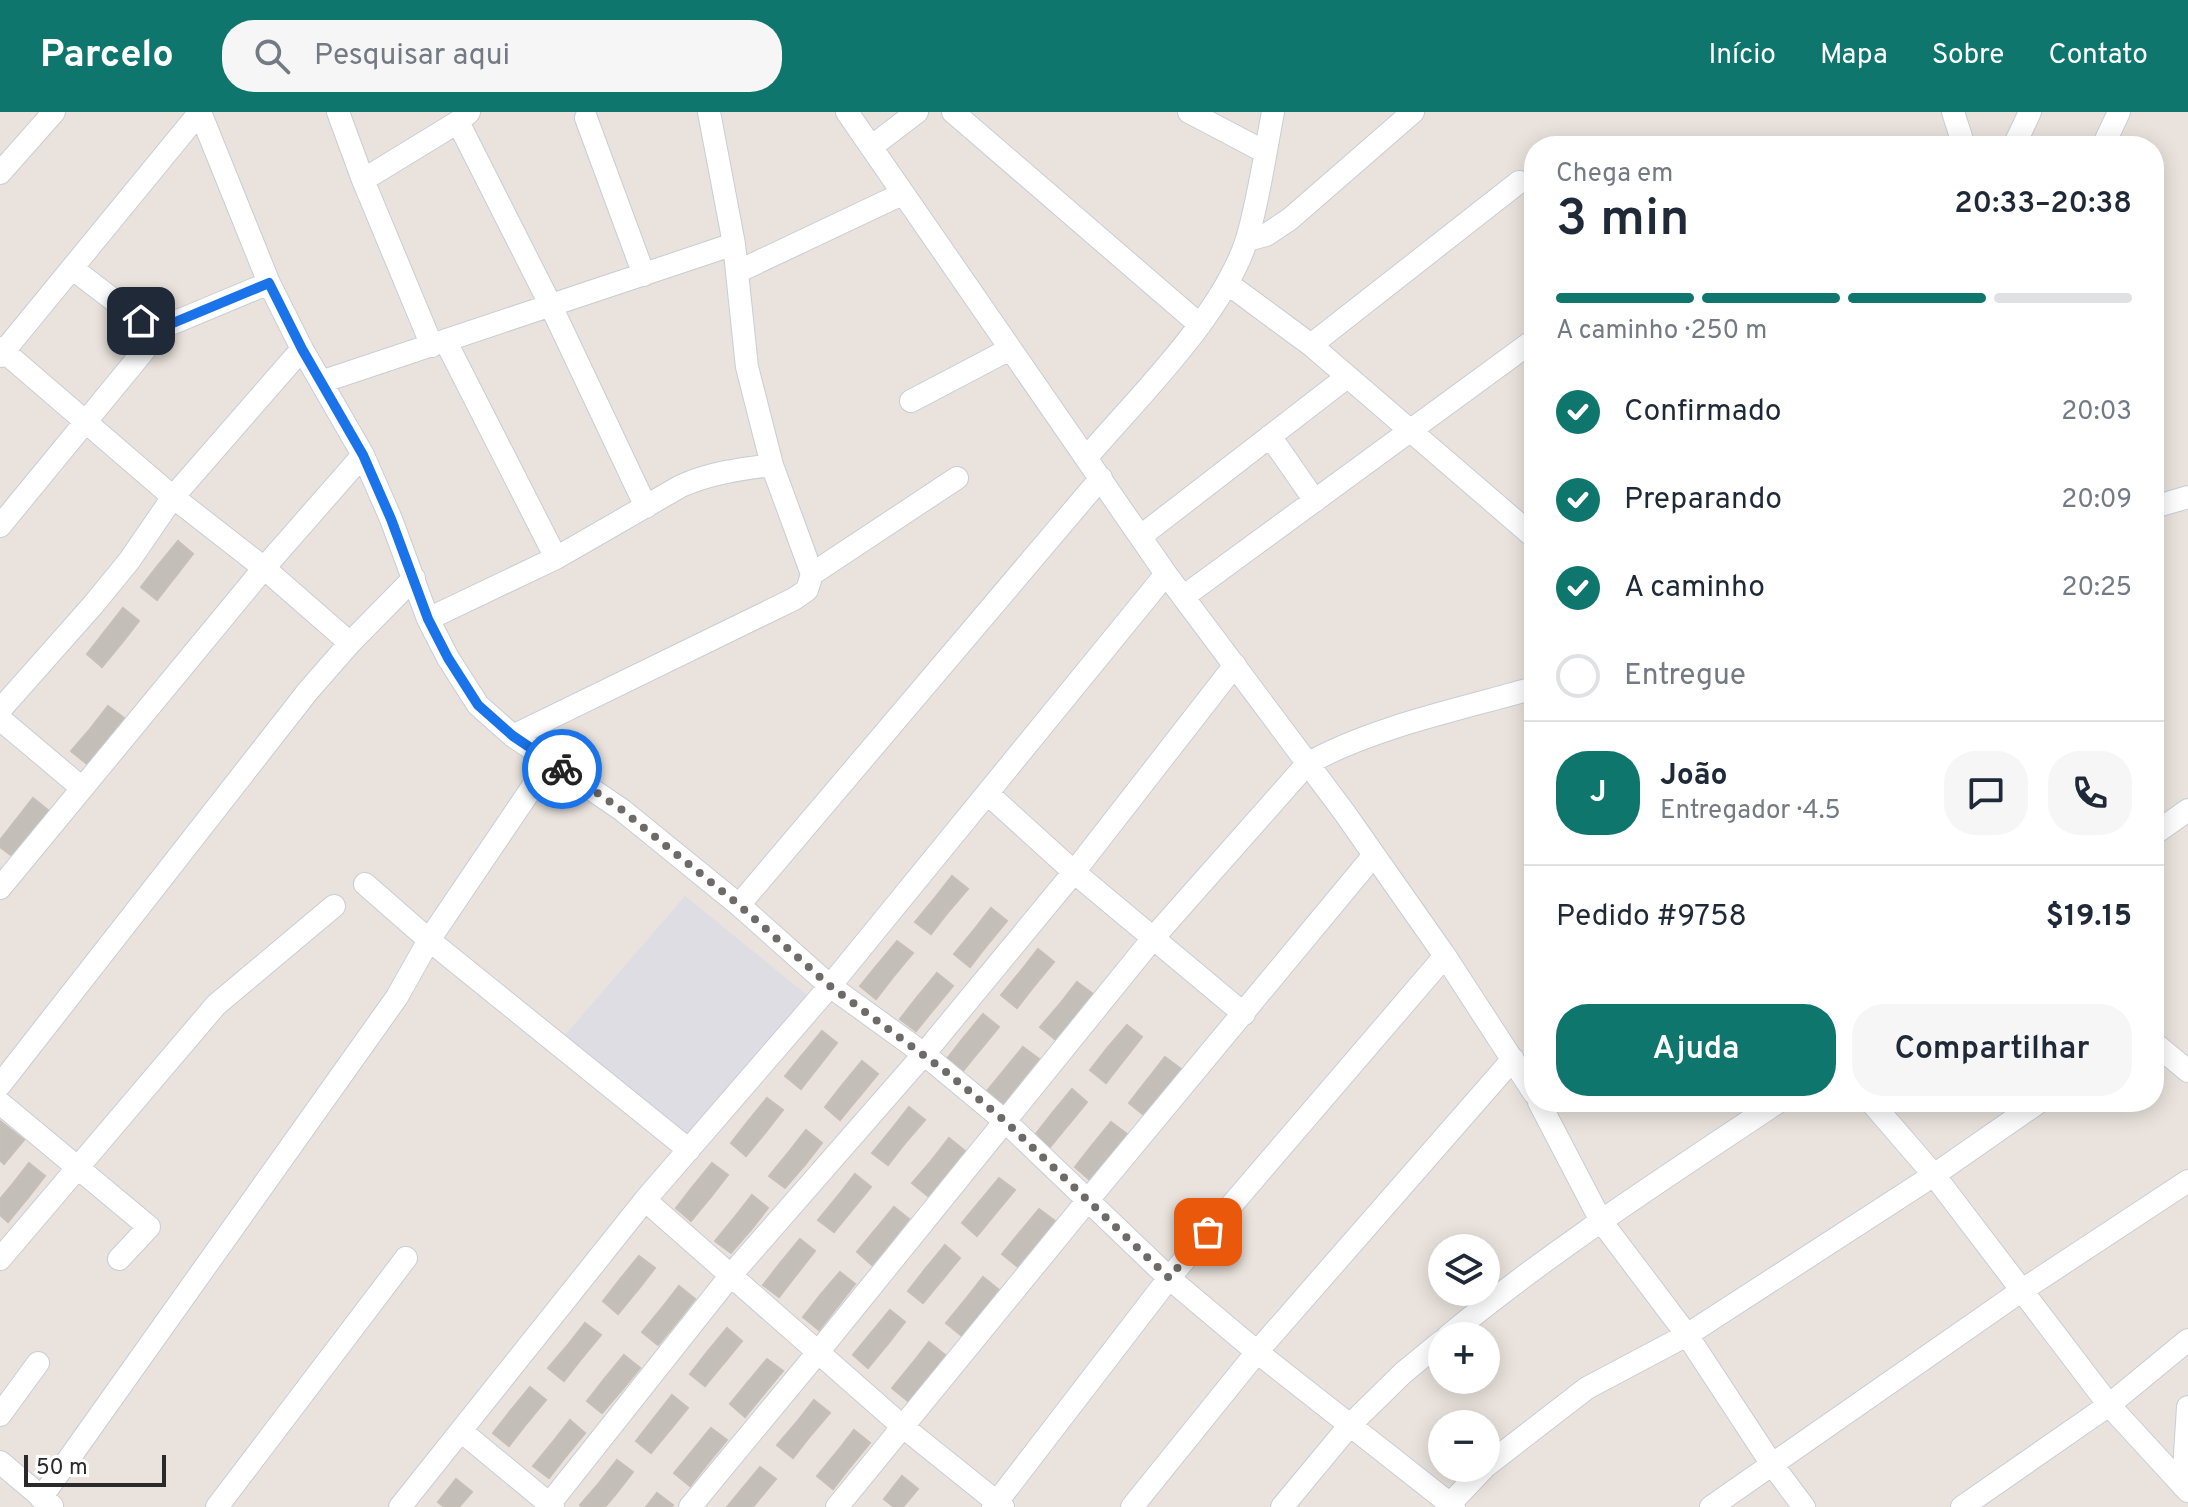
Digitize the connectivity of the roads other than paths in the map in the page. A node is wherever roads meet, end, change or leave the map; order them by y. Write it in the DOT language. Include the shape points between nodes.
graph roads {
  1 [pos="54,112"];
  2 [pos="200,112"];
  3 [pos="338,112"];
  4 [pos="709,112"];
  5 [pos="847,112"];
  6 [pos="917,112"];
  7 [pos="953,112"];
  8 [pos="1189,112"];
  9 [pos="1273,112"];
  10 [pos="1413,112"];
  11 [pos="1953,112"];
  12 [pos="2030,112"];
  13 [pos="2119,112"];
  14 [pos="464,117"];
  15 [pos="586,118"];
  16 [pos="1961,136"];
  17 [pos="2019,136"];
  18 [pos="2105,136"];
  19 [pos="871,147"];
  20 [pos="1265,152"];
  21 [pos="0,173"];
  22 [pos="363,180"];
  23 [pos="1519,182"];
  24 [pos="902,194"];
  25 [pos="1247,240"];
  26 [pos="734,244"];
  27 [pos="73,269"];
  28 [pos="737,272"];
  29 [pos="644,275"];
  30 [pos="269,283"];
  31 [pos="1227,283"];
  32 [pos="551,306"];
  33 [pos="1200,325"];
  34 [pos="149,333"];
  35 [pos="439,344"];
  36 [pos="1311,345"];
  37 [pos="1524,347"];
  38 [pos="302,349"];
  39 [pos="1010,349"];
  40 [pos="1,352"];
  41 [pos="1347,377"];
  42 [pos="321,382"];
  43 [pos="911,401"];
  44 [pos="86,423"];
  45 [pos="1409,432"];
  46 [pos="1270,436"];
  47 [pos="363,455"];
  48 [pos="1087,457"];
  49 [pos="772,465"];
  50 [pos="957,478"];
  51 [pos="1101,478"];
  52 [pos="173,497"];
  53 [pos="2188,497"];
  54 [pos="1315,501"];
  55 [pos="2164,504"];
  56 [pos="646,507"];
  57 [pos="0,526"];
  58 [pos="1524,529"];
  59 [pos="1141,536"];
  60 [pos="556,558"];
  61 [pos="264,568"];
  62 [pos="812,574"];
  63 [pos="1166,574"];
  64 [pos="414,578"];
  65 [pos="1183,597"];
  66 [pos="428,619"];
  67 [pos="350,643"];
  68 [pos="1235,665"];
  69 [pos="1524,691"];
  70 [pos="0,710"];
  71 [pos="0,719"];
  72 [pos="513,736"];
  73 [pos="550,761"];
  74 [pos="1307,764"];
  75 [pos="82,788"];
  76 [pos="988,794"];
  77 [pos="2188,810"];
  78 [pos="2164,827"];
  79 [pos="1374,855"];
  80 [pos="1074,872"];
  81 [pos="365,884"];
  82 [pos="0,888"];
  83 [pos="739,905"];
  84 [pos="334,906"];
  85 [pos="1154,937"];
  86 [pos="429,940"];
  87 [pos="1445,956"];
  88 [pos="830,986"];
  89 [pos="1244,1014"];
  90 [pos="2164,1051"];
  91 [pos="924,1054"];
  92 [pos="1513,1059"];
  93 [pos="2188,1071"];
  94 [pos="1524,1076"];
  95 [pos="0,1085"];
  96 [pos="0,1103"];
  97 [pos="1545,1112"];
  98 [pos="1763,1112"];
  99 [pos="1880,1112"];
  100 [pos="2025,1112"];
  101 [pos="1006,1122"];
  102 [pos="689,1150"];
  103 [pos="77,1169"];
  104 [pos="1934,1175"];
  105 [pos="2188,1181"];
  106 [pos="645,1200"];
  107 [pos="1088,1200"];
  108 [pos="1601,1221"];
  109 [pos="406,1258"];
  110 [pos="0,1259"];
  111 [pos="119,1259"];
  112 [pos="731,1275"];
  113 [pos="1169,1278"];
  114 [pos="2021,1291"];
  115 [pos="1465,1322"];
  116 [pos="1687,1335"];
  117 [pos="2188,1340"];
  118 [pos="819,1351"];
  119 [pos="1257,1352"];
  120 [pos="1428,1352"];
  121 [pos="38,1363"];
  122 [pos="2109,1405"];
  123 [pos="2188,1407"];
  124 [pos="0,1415"];
  125 [pos="1350,1425"];
  126 [pos="902,1426"];
  127 [pos="461,1431"];
  128 [pos="1500,1455"];
  129 [pos="0,1462"];
  130 [pos="1771,1463"];
  131 [pos="1472,1482"];
  132 [pos="2186,1489"];
  133 [pos="47,1502"];
  134 [pos="998,1505"];
  135 [pos="550,1506"];
  136 [pos="1450,1506"];
  137 [pos="217,1507"];
  138 [pos="400,1507"];
  139 [pos="690,1507"];
  140 [pos="837,1507"];
  141 [pos="1132,1507"];
  142 [pos="1282,1507"];
  143 [pos="1711,1507"];
  144 [pos="1804,1507"];
  145 [pos="1962,1507"];
  1 -- 21 [label="street"];
  2 -- 27 [label="street"];
  2 -- 30 [label="street"];
  3 -- 22 [label="street"];
  4 -- 26 [label="street"];
  5 -- 19 [label="street"];
  6 -- 19 [label="street"];
  7 -- 33 [label="street"];
  8 -- 20 [label="street"];
  9 -- 20 [label="street"];
  10 -- 25 [label="street" via="1290,219"];
  11 -- 16 [label="street"];
  12 -- 17 [label="street"];
  13 -- 18 [label="street"];
  14 -- 22 [label="street"];
  14 -- 32 [label="street"];
  15 -- 29 [label="street"];
  19 -- 24 [label="street"];
  20 -- 25 [label="street"];
  22 -- 35 [label="street"];
  23 -- 36 [label="street"];
  24 -- 28 [label="street"];
  24 -- 39 [label="street"];
  25 -- 31 [label="street"];
  26 -- 28 [label="street"];
  26 -- 29 [label="street"];
  27 -- 34 [label="street" via="141,321"];
  27 -- 40 [label="street"];
  28 -- 49 [label="street" via="747,367"];
  29 -- 32 [label="street"];
  30 -- 34 [label="street"];
  30 -- 38 [label="street"];
  31 -- 33 [label="street"];
  31 -- 36 [label="street"];
  32 -- 35 [label="street"];
  32 -- 56 [label="street"];
  33 -- 48 [label="street"];
  34 -- 44 [label="street" via="147,347"];
  35 -- 42 [label="street"];
  35 -- 60 [label="street"];
  36 -- 41 [label="street"];
  37 -- 45 [label="street"];
  38 -- 42 [label="street"];
  38 -- 52 [label="street"];
  39 -- 43 [label="street"];
  39 -- 48 [label="street"];
  40 -- 44 [label="street"];
  41 -- 45 [label="street"];
  41 -- 46 [label="street"];
  42 -- 47 [label="street"];
  44 -- 52 [label="street"];
  44 -- 57 [label="street"];
  45 -- 54 [label="street"];
  45 -- 58 [label="street"];
  46 -- 54 [label="street"];
  46 -- 59 [label="street"];
  47 -- 61 [label="street"];
  47 -- 64 [label="street"];
  48 -- 51 [label="street"];
  49 -- 56 [label="street" via="701,477"];
  49 -- 62 [label="street"];
  50 -- 62 [label="street"];
  51 -- 59 [label="street"];
  51 -- 83 [label="street"];
  52 -- 61 [label="street"];
  52 -- 70 [label="street" via="129,561"];
  53 -- 55 [label="street"];
  54 -- 65 [label="street"];
  56 -- 60 [label="street"];
  59 -- 63 [label="street"];
  60 -- 66 [label="street"];
  61 -- 67 [label="street"];
  61 -- 75 [label="street"];
  62 -- 72 [label="street" via="807,590 794,599"];
  63 -- 65 [label="street"];
  63 -- 76 [label="street"];
  64 -- 66 [label="street"];
  64 -- 67 [label="street"];
  65 -- 68 [label="street"];
  66 -- 72 [label="street" via="478,705"];
  67 -- 95 [label="street"];
  68 -- 74 [label="street"];
  68 -- 80 [label="street"];
  69 -- 74 [label="street" via="1337,747"];
  71 -- 75 [label="street"];
  72 -- 73 [label="street"];
  73 -- 83 [label="street" via="622,810"];
  73 -- 86 [label="street"];
  74 -- 79 [label="street"];
  74 -- 85 [label="street"];
  75 -- 82 [label="street"];
  76 -- 80 [label="street"];
  76 -- 88 [label="street"];
  77 -- 78 [label="street"];
  79 -- 87 [label="street"];
  79 -- 89 [label="street"];
  80 -- 85 [label="street"];
  80 -- 91 [label="street"];
  81 -- 86 [label="street"];
  83 -- 88 [label="street"];
  84 -- 103 [label="street" via="216,1005"];
  85 -- 89 [label="street"];
  85 -- 101 [label="street"];
  86 -- 102 [label="street"];
  86 -- 133 [label="street" via="397,997"];
  87 -- 92 [label="street"];
  87 -- 113 [label="street"];
  88 -- 91 [label="street"];
  88 -- 102 [label="street"];
  89 -- 107 [label="street"];
  90 -- 93 [label="street"];
  91 -- 101 [label="street"];
  91 -- 112 [label="street"];
  92 -- 94 [label="street"];
  92 -- 119 [label="street"];
  96 -- 103 [label="street"];
  97 -- 108 [label="street"];
  98 -- 108 [label="street"];
  99 -- 104 [label="street"];
  100 -- 104 [label="street"];
  101 -- 107 [label="street"];
  101 -- 118 [label="street"];
  102 -- 106 [label="street"];
  103 -- 110 [label="street"];
  103 -- 111 [label="street" via="149,1227"];
  104 -- 114 [label="street"];
  104 -- 116 [label="street"];
  105 -- 114 [label="street"];
  106 -- 112 [label="street"];
  106 -- 127 [label="street"];
  107 -- 113 [label="street"];
  107 -- 126 [label="street"];
  108 -- 115 [label="street"];
  108 -- 116 [label="street"];
  109 -- 137 [label="street"];
  112 -- 118 [label="street"];
  112 -- 135 [label="street"];
  113 -- 119 [label="street"];
  113 -- 134 [label="street"];
  114 -- 122 [label="street"];
  114 -- 130 [label="street"];
  116 -- 128 [label="street" via="1587,1388"];
  116 -- 130 [label="street"];
  117 -- 122 [label="street"];
  118 -- 126 [label="street"];
  118 -- 139 [label="street"];
  119 -- 125 [label="street"];
  119 -- 141 [label="street"];
  120 -- 125 [label="street"];
  121 -- 124 [label="street"];
  122 -- 132 [label="street"];
  122 -- 145 [label="street"];
  123 -- 132 [label="street"];
  125 -- 136 [label="street"];
  125 -- 142 [label="street"];
  126 -- 134 [label="street"];
  126 -- 140 [label="street"];
  127 -- 135 [label="street"];
  127 -- 138 [label="street"];
  129 -- 133 [label="street"];
  130 -- 143 [label="street"];
  130 -- 144 [label="street"];
  131 -- 136 [label="street"];
}
